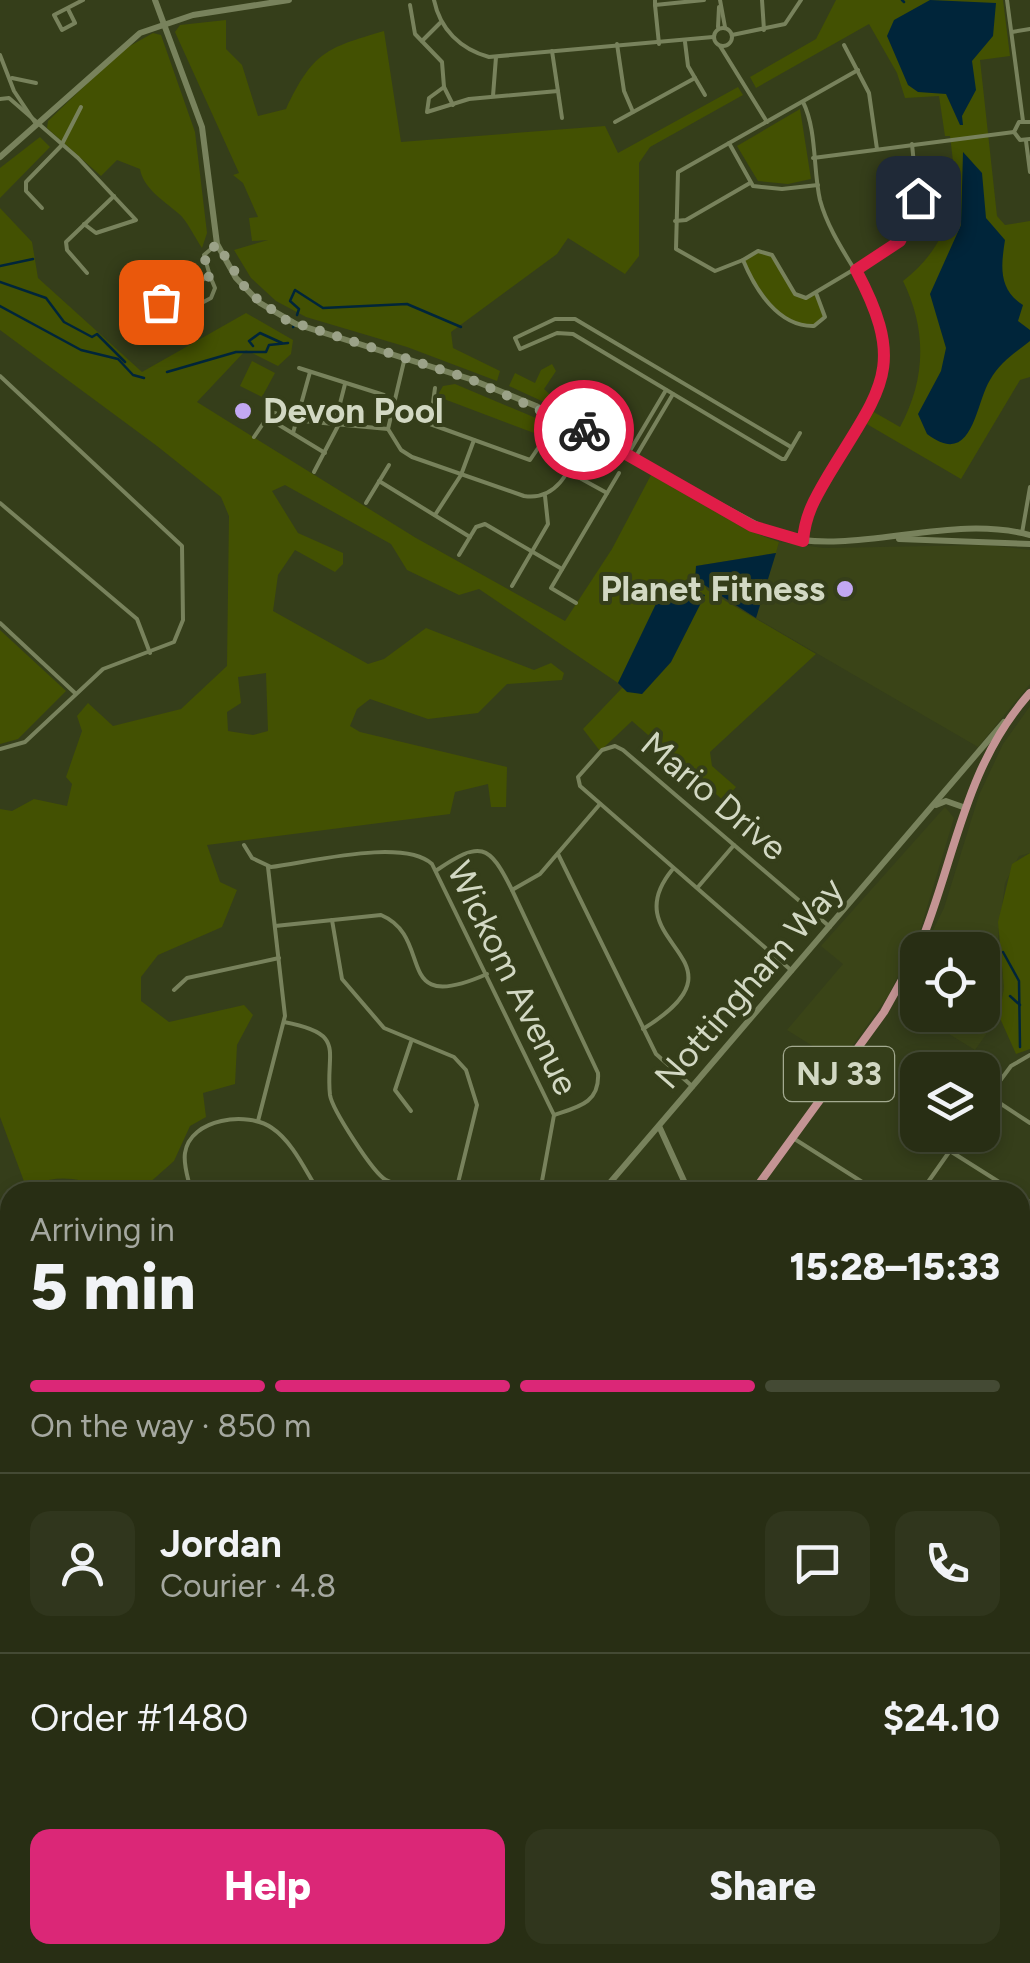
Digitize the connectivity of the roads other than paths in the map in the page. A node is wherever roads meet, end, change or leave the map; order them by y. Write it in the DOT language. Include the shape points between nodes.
graph roads {
  1 [pos="83,0"];
  2 [pos="155,0"];
  3 [pos="289,0"];
  4 [pos="434,0"];
  5 [pos="704,0"];
  6 [pos="762,0"];
  7 [pos="801,0"];
  8 [pos="1007,0"];
  9 [pos="720,1"];
  10 [pos="655,3"];
  11 [pos="410,4"];
  12 [pos="68,9"];
  13 [pos="163,24"];
  14 [pos="439,25"];
  15 [pos="722,28"];
  16 [pos="764,30"];
  17 [pos="1030,30"];
  18 [pos="1012,32"];
  19 [pos="732,35"];
  20 [pos="713,37"];
  21 [pos="422,41"];
  22 [pos="685,42"];
  23 [pos="617,44"];
  24 [pos="659,44"];
  25 [pos="724,45"];
  26 [pos="844,45"];
  27 [pos="552,51"];
  28 [pos="0,55"];
  29 [pos="496,58"];
  30 [pos="8,69"];
  31 [pos="858,70"];
  32 [pos="0,77"];
  33 [pos="12,78"];
  34 [pos="695,78"];
  35 [pos="36,83"];
  36 [pos="444,86"];
  37 [pos="558,92"];
  38 [pos="493,96"];
  39 [pos="705,96"];
  40 [pos="0,99"];
  41 [pos="802,102"];
  42 [pos="453,105"];
  43 [pos="80,108"];
  44 [pos="634,112"];
  45 [pos="562,118"];
  46 [pos="1027,121"];
  47 [pos="615,122"];
  48 [pos="767,122"];
  49 [pos="36,124"];
  50 [pos="1014,132"];
  51 [pos="1028,140"];
  52 [pos="729,143"];
  53 [pos="912,144"];
  54 [pos="61,146"];
  55 [pos="877,149"];
  56 [pos="0,156"];
  57 [pos="813,158"];
  58 [pos="1030,172"];
  59 [pos="750,182"];
  60 [pos="818,185"];
  61 [pos="114,196"];
  62 [pos="42,208"];
  63 [pos="675,221"];
  64 [pos="84,224"];
  65 [pos="217,244"];
  66 [pos="742,260"];
  67 [pos="856,270"];
  68 [pos="87,273"];
  69 [pos="210,276"];
  70 [pos="816,292"];
  71 [pos="405,358"];
  72 [pos="299,368"];
  73 [pos="310,372"];
  74 [pos="0,376"];
  75 [pos="345,384"];
  76 [pos="435,388"];
  77 [pos="666,390"];
  78 [pos="673,394"];
  79 [pos="384,395"];
  80 [pos="296,420"];
  81 [pos="337,424"];
  82 [pos="279,425"];
  83 [pos="388,429"];
  84 [pos="587,432"];
  85 [pos="800,432"];
  86 [pos="292,433"];
  87 [pos="547,435"];
  88 [pos="254,437"];
  89 [pos="474,440"];
  90 [pos="791,447"];
  91 [pos="326,452"];
  92 [pos="631,456"];
  93 [pos="388,465"];
  94 [pos="314,472"];
  95 [pos="568,472"];
  96 [pos="619,473"];
  97 [pos="460,475"];
  98 [pos="379,481"];
  99 [pos="1030,487"];
  100 [pos="607,493"];
  101 [pos="545,495"];
  102 [pos="0,503"];
  103 [pos="366,503"];
  104 [pos="435,516"];
  105 [pos="470,537"];
  106 [pos="898,538"];
  107 [pos="1027,539"];
  108 [pos="803,541"];
  109 [pos="532,552"];
  110 [pos="459,555"];
  111 [pos="562,569"];
  112 [pos="512,586"];
  113 [pos="576,603"];
  114 [pos="0,623"];
  115 [pos="150,653"];
  116 [pos="75,693"];
  117 [pos="1030,694"];
  118 [pos="1015,710"];
  119 [pos="0,749"];
  120 [pos="600,804"];
  121 [pos="934,806"];
  122 [pos="963,807"];
  123 [pos="244,845"];
  124 [pos="734,845"];
  125 [pos="558,854"];
  126 [pos="268,867"];
  127 [pos="674,868"];
  128 [pos="437,870"];
  129 [pos="697,888"];
  130 [pos="512,890"];
  131 [pos="332,920"];
  132 [pos="275,926"];
  133 [pos="830,927"];
  134 [pos="924,932"];
  135 [pos="279,958"];
  136 [pos="792,972"];
  137 [pos="487,974"];
  138 [pos="900,984"];
  139 [pos="174,990"];
  140 [pos="284,1022"];
  141 [pos="643,1029"];
  142 [pos="411,1042"];
  143 [pos="1030,1054"];
  144 [pos="1000,1081"];
  145 [pos="693,1087"];
  146 [pos="1000,1103"];
  147 [pos="411,1111"];
  148 [pos="554,1115"];
  149 [pos="258,1121"];
  150 [pos="1030,1123"];
  151 [pos="659,1126"];
  152 [pos="793,1138"];
  153 [pos="949,1152"];
  154 [pos="952,1152"];
  155 [pos="188,1182"];
  156 [pos="312,1182"];
  157 [pos="394,1182"];
  158 [pos="458,1182"];
  159 [pos="542,1182"];
  160 [pos="611,1182"];
  161 [pos="684,1182"];
  162 [pos="760,1182"];
  163 [pos="862,1182"];
  164 [pos="928,1182"];
  165 [pos="998,1182"];
  1 -- 12 [label="street"];
  2 -- 13 [label="street"];
  3 -- 13 [label="street"];
  4 -- 14 [label="street"];
  5 -- 10 [label="street"];
  6 -- 16 [label="street"];
  7 -- 16 [label="street" via="790,21"];
  8 -- 18 [label="street"];
  9 -- 15 [label="street"];
  10 -- 24 [label="street"];
  11 -- 21 [label="street"];
  12 -- 12 [label="street" via="54,14 62,30 76,24"];
  13 -- 49 [label="street" via="122,45"];
  13 -- 65 [label="street" via="202,127"];
  14 -- 21 [label="street"];
  14 -- 29 [label="street" via="471,50"];
  15 -- 19 [label="street"];
  15 -- 20 [label="street"];
  16 -- 19 [label="street"];
  17 -- 18 [label="street"];
  18 -- 46 [label="street"];
  19 -- 25 [label="street"];
  20 -- 22 [label="street"];
  20 -- 25 [label="street"];
  21 -- 36 [label="street" via="442,62"];
  22 -- 24 [label="street"];
  22 -- 34 [label="street"];
  23 -- 24 [label="street"];
  23 -- 27 [label="street"];
  23 -- 44 [label="street"];
  25 -- 48 [label="street"];
  26 -- 31 [label="street"];
  27 -- 29 [label="street"];
  27 -- 37 [label="street"];
  28 -- 30 [label="street"];
  29 -- 38 [label="street"];
  30 -- 32 [label="street"];
  30 -- 33 [label="street"];
  31 -- 41 [label="street"];
  31 -- 55 [label="street" via="869,93"];
  33 -- 35 [label="street"];
  33 -- 49 [label="street"];
  34 -- 39 [label="street"];
  34 -- 44 [label="street"];
  36 -- 42 [label="street"];
  36 -- 42 [label="street" via="429,98 427,112"];
  37 -- 38 [label="street"];
  37 -- 45 [label="street"];
  38 -- 42 [label="street"];
  40 -- 49 [label="street" via="9,98"];
  41 -- 48 [label="street"];
  41 -- 57 [label="street"];
  43 -- 54 [label="street"];
  44 -- 47 [label="street"];
  46 -- 50 [label="street"];
  48 -- 52 [label="street"];
  49 -- 54 [label="street"];
  49 -- 56 [label="street"];
  50 -- 51 [label="street"];
  50 -- 53 [label="street"];
  51 -- 58 [label="street"];
  52 -- 59 [label="street"];
  52 -- 63 [label="street" via="678,172"];
  53 -- 55 [label="street"];
  53 -- 67 [label="street" via="918,198 913,218 900,241"];
  54 -- 61 [label="street"];
  54 -- 62 [label="street" via="25,185"];
  55 -- 57 [label="street"];
  57 -- 60 [label="street"];
  59 -- 60 [label="street" via="782,190"];
  59 -- 63 [label="street"];
  60 -- 67 [label="street" via="823,210"];
  61 -- 64 [label="street"];
  61 -- 64 [label="street" via="136,217 134,224 96,233"];
  63 -- 66 [label="street" via="679,252 715,272"];
  64 -- 68 [label="street" via="66,246"];
  65 -- 69 [label="street" via="204,256"];
  65 -- 71 [label="street" via="242,286 275,314"];
  66 -- 70 [label="street" via="769,253 796,294"];
  66 -- 70 [label="street" via="767,303 802,325 825,318"];
  67 -- 70 [label="street"];
  67 -- 108 [label="street" via="882,325 884,370 875,398 809,509"];
  69 -- 69 [label="street" via="212,298 149,331 122,308 126,297 161,302"];
  71 -- 83 [label="street"];
  71 -- 84 [label="street" via="492,387"];
  72 -- 73 [label="street"];
  73 -- 75 [label="street"];
  73 -- 80 [label="street"];
  74 -- 115 [label="street" via="182,546 181,628 174,642"];
  75 -- 79 [label="street"];
  75 -- 81 [label="street"];
  76 -- 89 [label="street" via="428,422"];
  77 -- 78 [label="street"];
  77 -- 90 [label="street" via="573,334 557,333 520,349 515,338 555,318 574,318"];
  77 -- 92 [label="street"];
  78 -- 90 [label="street" via="782,459"];
  78 -- 92 [label="street"];
  80 -- 81 [label="street"];
  80 -- 86 [label="street"];
  80 -- 88 [label="street" via="271,412"];
  81 -- 83 [label="street"];
  81 -- 91 [label="street"];
  82 -- 86 [label="street"];
  83 -- 97 [label="street" via="406,454"];
  84 -- 92 [label="street"];
  84 -- 95 [label="street"];
  85 -- 90 [label="street"];
  86 -- 91 [label="street"];
  87 -- 89 [label="street" via="530,460"];
  89 -- 97 [label="street"];
  91 -- 94 [label="street"];
  92 -- 108 [label="street" via="752,526"];
  93 -- 98 [label="street"];
  95 -- 100 [label="street"];
  95 -- 101 [label="street"];
  96 -- 100 [label="street"];
  97 -- 101 [label="street" via="524,496"];
  97 -- 104 [label="street"];
  98 -- 103 [label="street"];
  98 -- 104 [label="street"];
  99 -- 107 [label="street"];
  100 -- 111 [label="street"];
  101 -- 109 [label="street" via="549,518"];
  102 -- 115 [label="street" via="137,619"];
  104 -- 105 [label="street"];
  105 -- 109 [label="street" via="485,524"];
  105 -- 110 [label="street"];
  106 -- 107 [label="street"];
  106 -- 107 [label="street"];
  106 -- 108 [label="street"];
  109 -- 111 [label="street"];
  109 -- 112 [label="street"];
  111 -- 113 [label="street" via="551,588"];
  114 -- 116 [label="street"];
  115 -- 116 [label="street" via="103,669"];
  116 -- 119 [label="street" via="26,742"];
  117 -- 118 [label="main road, NJ 33"];
  118 -- 121 [label="street, Nottingham Way"];
  118 -- 122 [label="main road, NJ 33"];
  120 -- 124 [label="street, Mario Drive" via="578,778 610,746"];
  120 -- 125 [label="street"];
  120 -- 127 [label="street"];
  121 -- 122 [label="street" via="946,801"];
  121 -- 133 [label="street, Nottingham Way"];
  122 -- 134 [label="main road, NJ 33"];
  123 -- 126 [label="street"];
  124 -- 129 [label="street"];
  124 -- 133 [label="street, Mario Drive"];
  125 -- 130 [label="street"];
  125 -- 141 [label="street"];
  126 -- 128 [label="street, Wickom Avenue" via="404,851"];
  126 -- 132 [label="street"];
  127 -- 129 [label="street"];
  127 -- 141 [label="street" via="658,892 656,914 684,958 687,988 677,1006"];
  128 -- 130 [label="street" via="467,851 485,851"];
  128 -- 137 [label="street, Wickom Avenue"];
  129 -- 136 [label="street"];
  130 -- 148 [label="street" via="598,1073 588,1102"];
  131 -- 132 [label="street"];
  131 -- 137 [label="street" via="387,916 423,977 438,988 457,988"];
  131 -- 142 [label="street" via="342,978 384,1028"];
  132 -- 135 [label="street"];
  133 -- 136 [label="street, Nottingham Way"];
  135 -- 139 [label="street" via="187,978"];
  135 -- 140 [label="street"];
  136 -- 145 [label="street, Nottingham Way"];
  137 -- 148 [label="street, Wickom Avenue"];
  138 -- 152 [label="main road, NJ 33"];
  140 -- 149 [label="street"];
  140 -- 157 [label="street" via="313,1029 329,1046 333,1104 380,1176"];
  141 -- 145 [label="street" via="662,1062"];
  142 -- 147 [label="street" via="395,1085"];
  142 -- 158 [label="street" via="459,1060 476,1092"];
  143 -- 144 [label="street"];
  145 -- 151 [label="street, Nottingham Way"];
  146 -- 150 [label="street"];
  148 -- 159 [label="street, Wickom Avenue"];
  149 -- 155 [label="street" via="230,1120 192,1136 184,1155"];
  149 -- 156 [label="street" via="282,1137"];
  151 -- 160 [label="street, Nottingham Way"];
  151 -- 161 [label="street"];
  152 -- 162 [label="main road, NJ 33"];
  152 -- 163 [label="street"];
  153 -- 164 [label="street"];
  154 -- 165 [label="street"];
}
